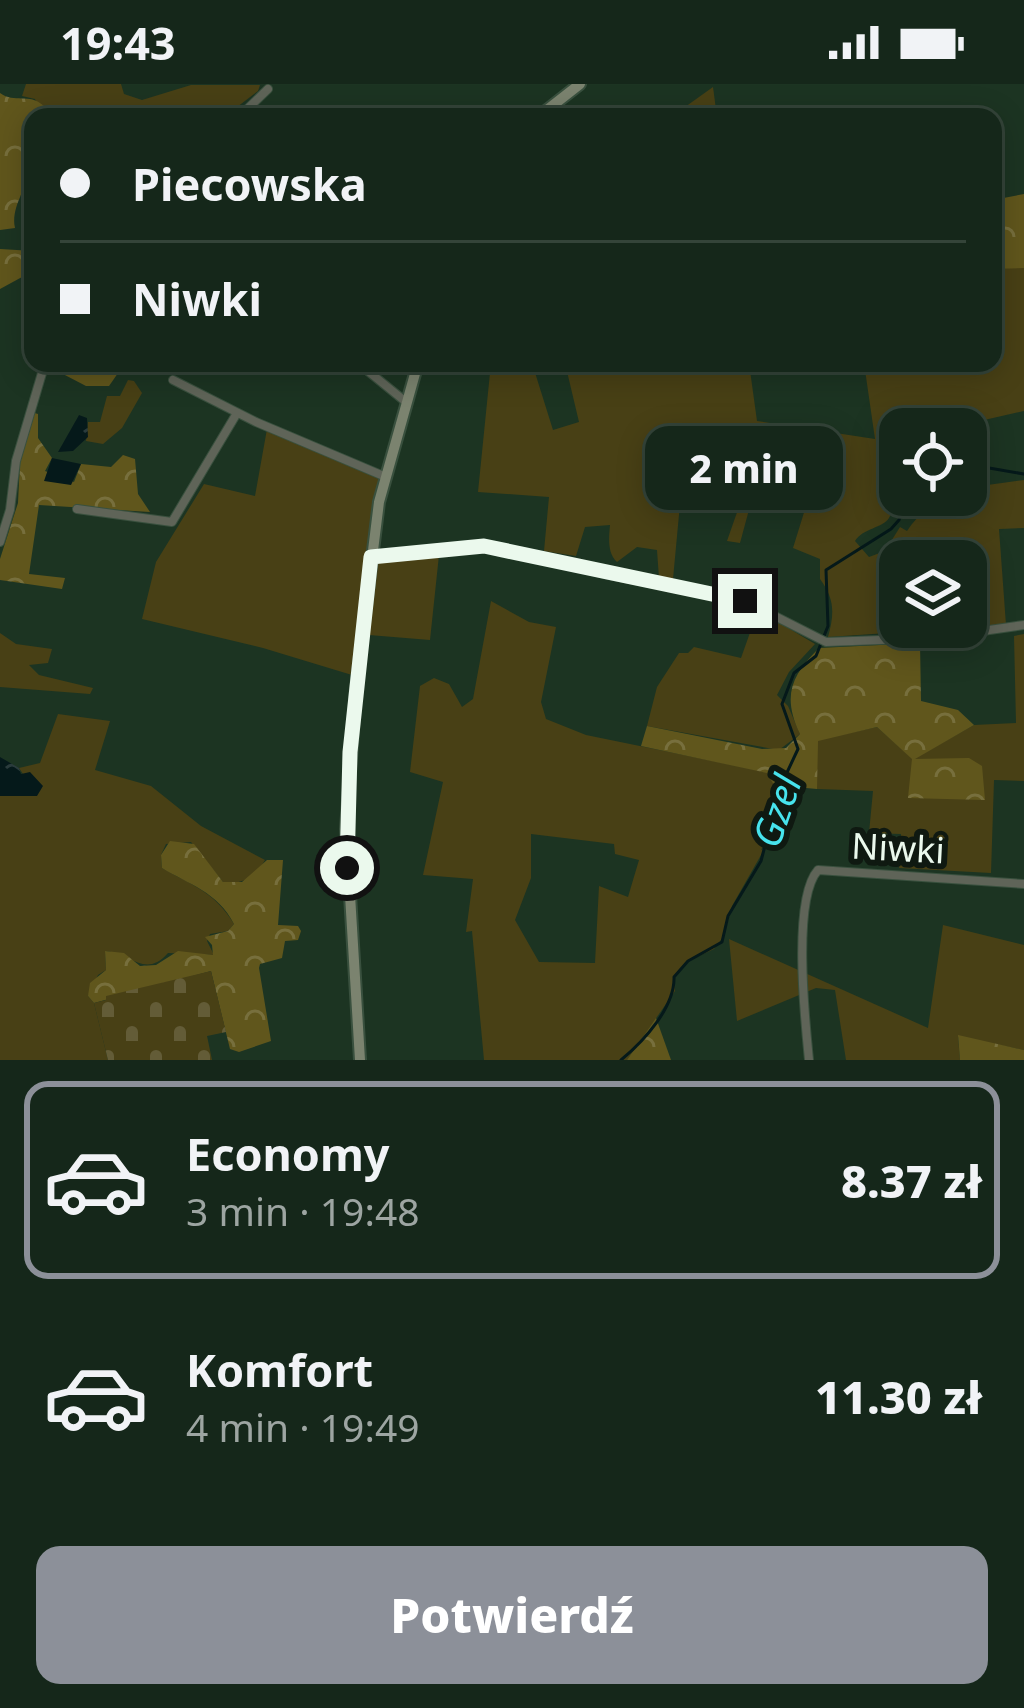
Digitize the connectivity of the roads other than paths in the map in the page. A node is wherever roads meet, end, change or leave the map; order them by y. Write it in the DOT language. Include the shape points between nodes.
graph roads {
  1 [pos="580,84"];
  2 [pos="268,89"];
  3 [pos="248,108"];
  4 [pos="549,108"];
  5 [pos="42,372"];
  6 [pos="369,372"];
  7 [pos="415,372"];
  8 [pos="173,380"];
  9 [pos="406,402"];
  10 [pos="238,413"];
  11 [pos="386,477"];
  12 [pos="77,509"];
  13 [pos="0,542"];
  14 [pos="371,557"];
  15 [pos="1024,626"];
  16 [pos="1024,884"];
  17 [pos="360,1060"];
  18 [pos="809,1060"];
  1 -- 4 [label="street"];
  2 -- 3 [label="street"];
  5 -- 13 [label="street"];
  6 -- 9 [label="street"];
  7 -- 9 [label="street"];
  8 -- 10 [label="street"];
  9 -- 11 [label="street"];
  10 -- 11 [label="street"];
  10 -- 12 [label="street" via="172,522"];
  11 -- 14 [label="street"];
  14 -- 15 [label="street" via="484,546 523,552 745,601 826,642"];
  14 -- 17 [label="street" via="346,829"];
  16 -- 18 [label="street, Niwki" via="818,870 800,975"];
}
